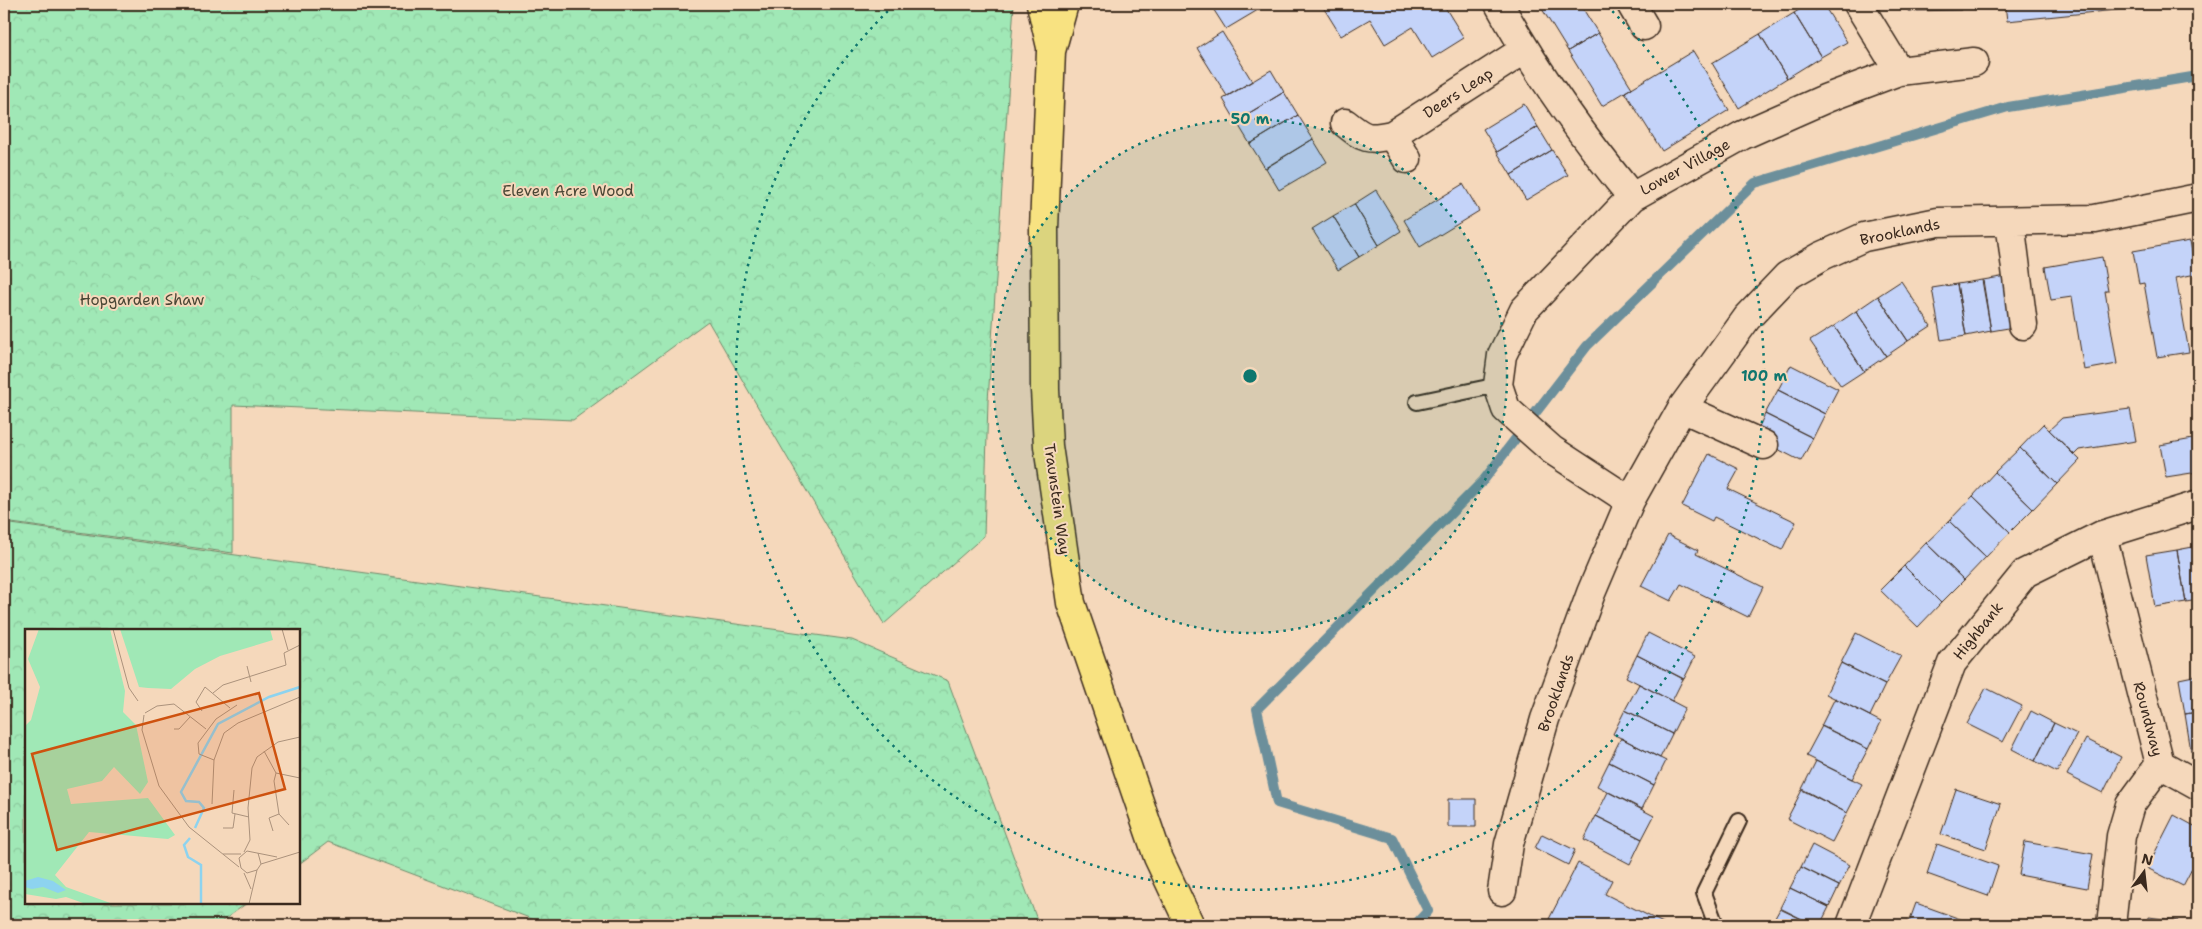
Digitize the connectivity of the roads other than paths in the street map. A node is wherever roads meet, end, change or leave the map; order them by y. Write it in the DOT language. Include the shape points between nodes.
graph roads {
  1 [pos="1041,4"];
  2 [pos="1064,4"];
  3 [pos="1499,4"];
  4 [pos="1858,4"];
  5 [pos="1051,50"];
  6 [pos="1524,50"];
  7 [pos="1974,62"];
  8 [pos="1899,71"];
  9 [pos="1345,123"];
  10 [pos="1392,135"];
  11 [pos="1407,159"];
  12 [pos="1632,197"];
  13 [pos="2198,198"];
  14 [pos="2010,221"];
  15 [pos="2023,325"];
  16 [pos="1502,397"];
  17 [pos="1417,402"];
  18 [pos="1682,408"];
  19 [pos="1764,445"];
  20 [pos="1630,501"];
  21 [pos="2198,505"];
  22 [pos="2102,535"];
  23 [pos="2160,764"];
  24 [pos="2198,785"];
  25 [pos="1739,821"];
  26 [pos="1502,891"];
  27 [pos="1190,925"];
  28 [pos="1716,925"];
  29 [pos="1851,925"];
  30 [pos="2111,925"];
  1 -- 5 [label="highway, Traunstein Way"];
  2 -- 5 [label="highway, Traunstein Way"];
  3 -- 6 [label="street, Lower Village"];
  4 -- 8 [label="street"];
  5 -- 27 [label="highway, Traunstein Way" via="1044,229 1044,390 1048,446 1072,603 1158,857"];
  6 -- 10 [label="street, Deers Leap"];
  6 -- 12 [label="street, Lower Village"];
  7 -- 8 [label="street, Lower Village"];
  8 -- 12 [label="street, Lower Village" via="1743,135"];
  9 -- 10 [label="street, Deers Leap" via="1361,136"];
  10 -- 11 [label="street"];
  12 -- 16 [label="street" via="1524,310 1502,355"];
  13 -- 14 [label="street, Brooklands" via="2095,219"];
  14 -- 15 [label="street"];
  14 -- 18 [label="street, Brooklands" via="1938,222 1864,237 1822,256 1787,276 1747,318"];
  16 -- 17 [label="lane"];
  16 -- 20 [label="street" via="1552,450"];
  18 -- 19 [label="street"];
  18 -- 20 [label="street, Brooklands"];
  20 -- 26 [label="street, Brooklands" via="1591,594 1545,720 1510,844"];
  21 -- 22 [label="street, Highbank"];
  22 -- 23 [label="street, Roundway"];
  22 -- 29 [label="street, Highbank" via="2025,573 1952,664"];
  23 -- 24 [label="street"];
  23 -- 30 [label="street, Roundway" via="2130,805 2121,836"];
  25 -- 28 [label="lane" via="1704,893"];
}
